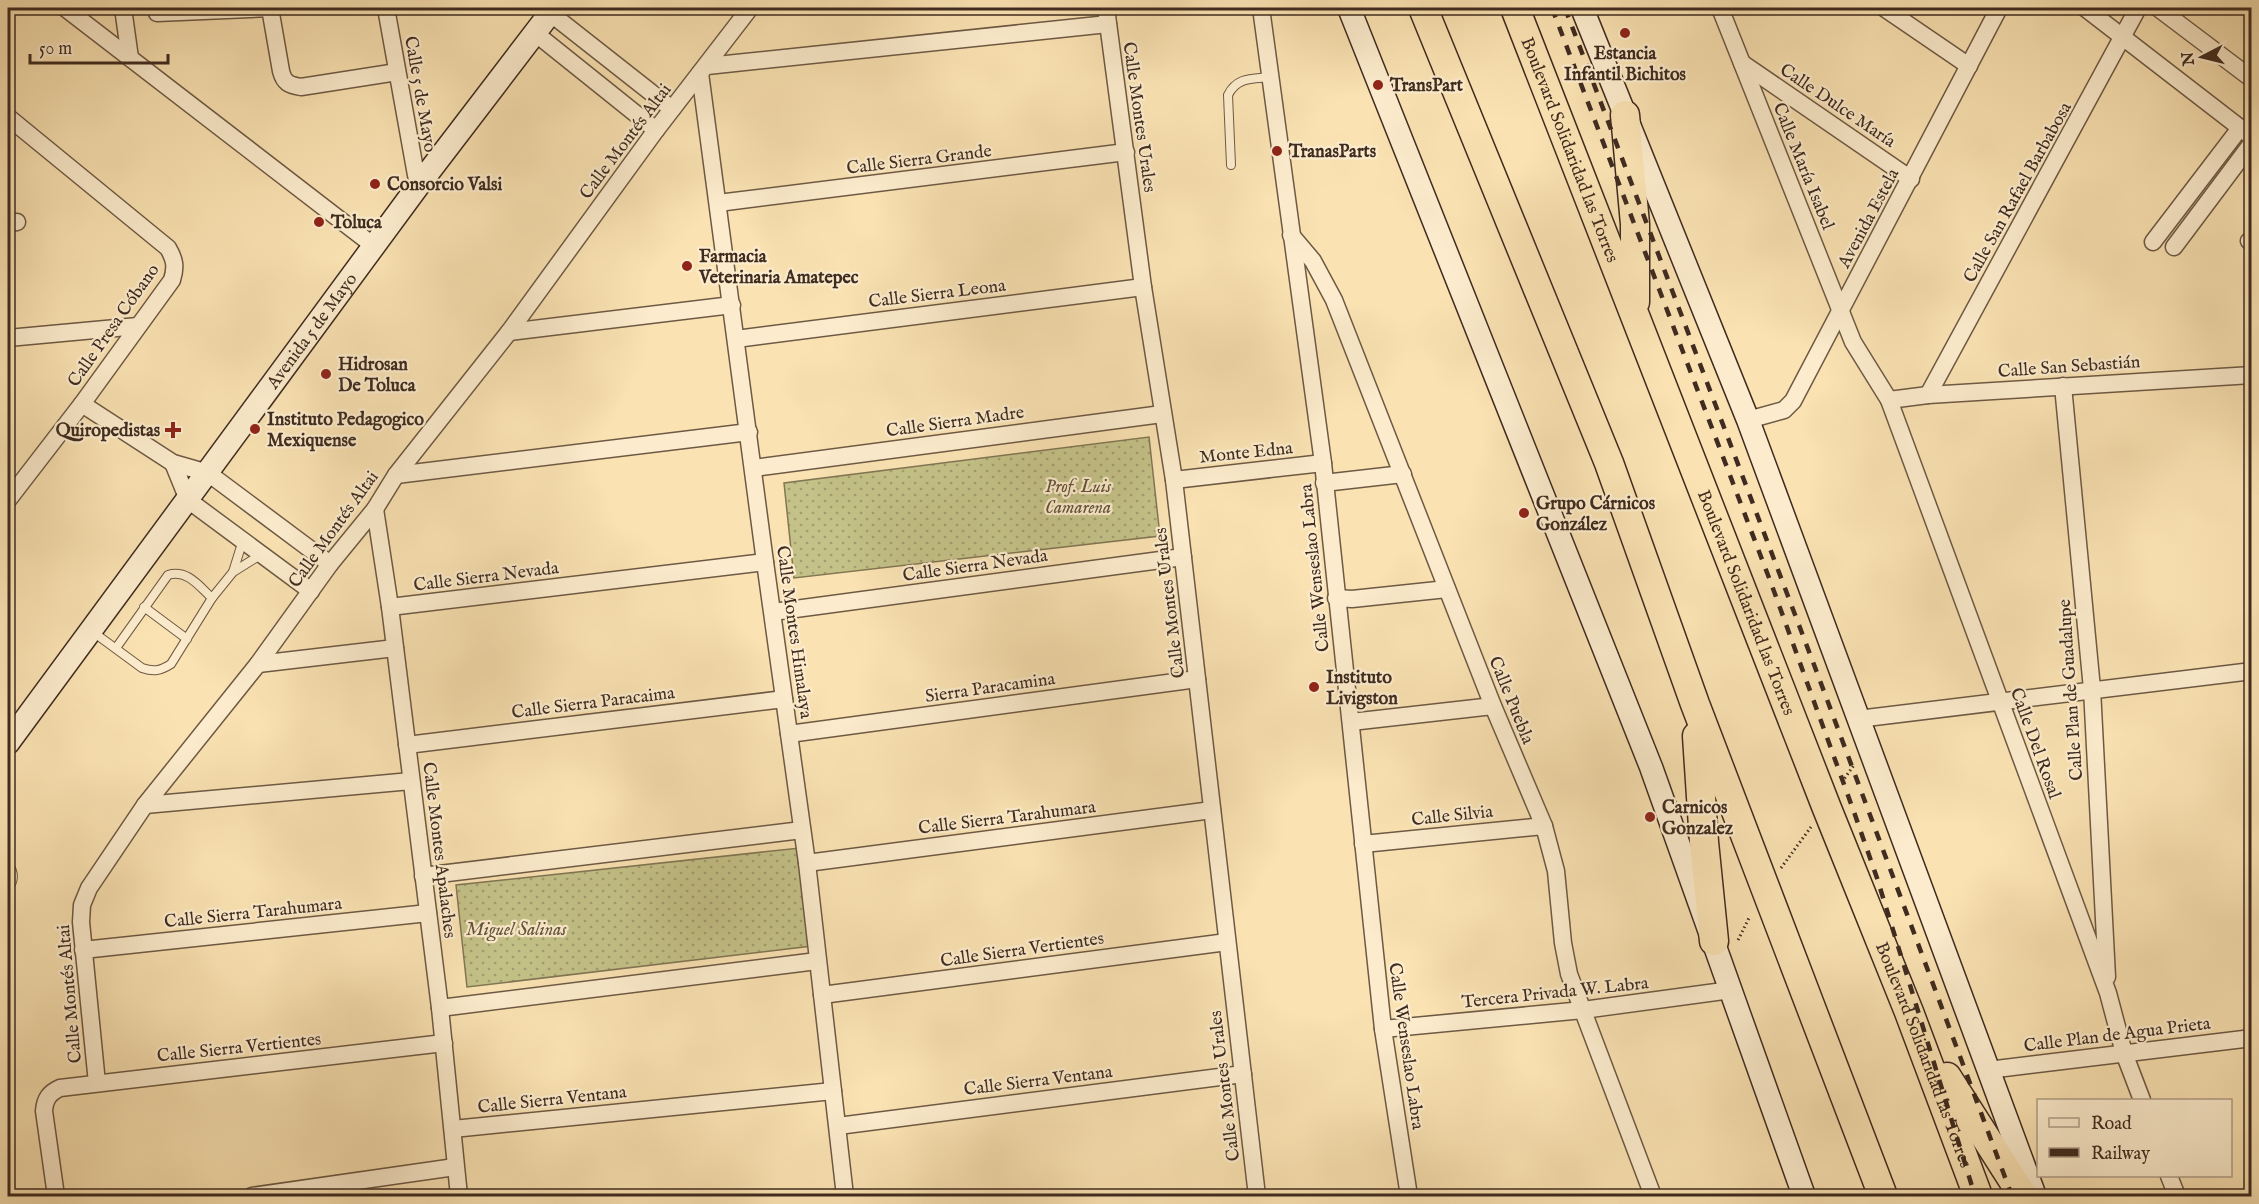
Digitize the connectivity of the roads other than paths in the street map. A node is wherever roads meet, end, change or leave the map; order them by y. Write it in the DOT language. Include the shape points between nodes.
graph roads {
  1 [pos="65,8"];
  2 [pos="123,8"];
  3 [pos="270,8"];
  4 [pos="386,8"];
  5 [pos="750,8"];
  6 [pos="1261,8"];
  7 [pos="1348,8"];
  8 [pos="1423,8"];
  9 [pos="1515,8"];
  10 [pos="1582,8"];
  11 [pos="1720,8"];
  12 [pos="1884,8"];
  13 [pos="2000,8"];
  14 [pos="2085,8"];
  15 [pos="2138,8"];
  16 [pos="2158,8"];
  17 [pos="552,10"];
  18 [pos="157,13"];
  19 [pos="1107,16"];
  20 [pos="535,33"];
  21 [pos="2123,36"];
  22 [pos="130,58"];
  23 [pos="1742,63"];
  24 [pos="1969,66"];
  25 [pos="704,70"];
  26 [pos="397,72"];
  27 [pos="1270,77"];
  28 [pos="2252,79"];
  29 [pos="672,109"];
  30 [pos="1625,116"];
  31 [pos="8,117"];
  32 [pos="656,130"];
  33 [pos="2246,133"];
  34 [pos="2252,143"];
  35 [pos="1126,152"];
  36 [pos="1232,165"];
  37 [pos="1911,179"];
  38 [pos="418,186"];
  39 [pos="718,203"];
  40 [pos="1290,234"];
  41 [pos="2153,243"];
  42 [pos="374,246"];
  43 [pos="2174,247"];
  44 [pos="1143,287"];
  45 [pos="732,305"];
  46 [pos="1840,310"];
  47 [pos="1636,320"];
  48 [pos="138,326"];
  49 [pos="509,332"];
  50 [pos="8,338"];
  51 [pos="736,339"];
  52 [pos="2252,375"];
  53 [pos="2063,386"];
  54 [pos="1928,395"];
  55 [pos="1889,400"];
  56 [pos="82,404"];
  57 [pos="1162,414"];
  58 [pos="1748,420"];
  59 [pos="749,432"];
  60 [pos="173,463"];
  61 [pos="1323,463"];
  62 [pos="754,468"];
  63 [pos="208,473"];
  64 [pos="1403,474"];
  65 [pos="396,475"];
  66 [pos="1174,480"];
  67 [pos="1324,483"];
  68 [pos="8,500"];
  69 [pos="188,500"];
  70 [pos="375,509"];
  71 [pos="244,540"];
  72 [pos="262,554"];
  73 [pos="1183,557"];
  74 [pos="765,562"];
  75 [pos="330,564"];
  76 [pos="233,572"];
  77 [pos="1447,589"];
  78 [pos="311,591"];
  79 [pos="212,598"];
  80 [pos="1336,598"];
  81 [pos="144,607"];
  82 [pos="390,607"];
  83 [pos="773,612"];
  84 [pos="90,630"];
  85 [pos="188,639"];
  86 [pos="116,648"];
  87 [pos="394,648"];
  88 [pos="258,664"];
  89 [pos="2252,672"];
  90 [pos="1197,679"];
  91 [pos="2092,689"];
  92 [pos="784,699"];
  93 [pos="2000,703"];
  94 [pos="1695,704"];
  95 [pos="1493,706"];
  96 [pos="1858,719"];
  97 [pos="1351,722"];
  98 [pos="789,734"];
  99 [pos="8,743"];
  100 [pos="407,745"];
  101 [pos="411,781"];
  102 [pos="144,806"];
  103 [pos="1212,810"];
  104 [pos="1544,826"];
  105 [pos="802,830"];
  106 [pos="1364,844"];
  107 [pos="807,863"];
  108 [pos="8,864"];
  109 [pos="423,876"];
  110 [pos="8,888"];
  111 [pos="428,913"];
  112 [pos="1714,941"];
  113 [pos="1227,942"];
  114 [pos="83,950"];
  115 [pos="817,961"];
  116 [pos="1731,990"];
  117 [pos="2108,993"];
  118 [pos="822,995"];
  119 [pos="440,1008"];
  120 [pos="1583,1010"];
  121 [pos="1910,1012"];
  122 [pos="1383,1029"];
  123 [pos="2252,1038"];
  124 [pos="444,1043"];
  125 [pos="2124,1053"];
  126 [pos="1988,1070"];
  127 [pos="1243,1074"];
  128 [pos="97,1083"];
  129 [pos="833,1091"];
  130 [pos="2141,1099"];
  131 [pos="838,1126"];
  132 [pos="453,1129"];
  133 [pos="455,1167"];
  134 [pos="2169,1177"];
  135 [pos="56,1197"];
  136 [pos="252,1197"];
  137 [pos="459,1197"];
  138 [pos="845,1197"];
  139 [pos="1257,1197"];
  140 [pos="1409,1197"];
  141 [pos="1653,1197"];
  142 [pos="1804,1197"];
  143 [pos="1884,1197"];
  144 [pos="1978,1197"];
  145 [pos="2023,1197"];
  146 [pos="2035,1197"];
  147 [pos="2177,1197"];
  1 -- 22 [label="street"];
  2 -- 22 [label="street"];
  3 -- 18 [label="street"];
  3 -- 26 [label="street" via="283,80 290,85 301,87"];
  4 -- 26 [label="street, Calle 5 de Mayo"];
  5 -- 25 [label="street, Calle Montés Altai"];
  6 -- 27 [label="street, Calle Wenseslao Labra"];
  7 -- 112 [label="main road" via="1651,767"];
  8 -- 94 [label="highway" via="1609,463"];
  9 -- 47 [label="highway, Boulevard Solidaridad las Torres"];
  10 -- 30 [label="main road"];
  11 -- 23 [label="street, Calle María Isabel"];
  12 -- 24 [label="street"];
  13 -- 24 [label="street, Avenida Estela"];
  14 -- 21 [label="street"];
  15 -- 21 [label="street, Calle San Rafael Barbabosa"];
  16 -- 28 [label="street"];
  17 -- 20 [label="main road, Avenida 5 de Mayo"];
  17 -- 29 [label="street"];
  19 -- 25 [label="street"];
  19 -- 35 [label="street, Calle Montes Urales"];
  20 -- 32 [label="street"];
  20 -- 38 [label="main road, Avenida 5 de Mayo"];
  21 -- 33 [label="street"];
  21 -- 54 [label="street, Calle San Rafael Barbabosa"];
  22 -- 42 [label="street"];
  23 -- 37 [label="street, Calle Dulce María"];
  23 -- 46 [label="street, Calle María Isabel"];
  24 -- 37 [label="street, Avenida Estela"];
  25 -- 29 [label="street, Calle Montés Altai"];
  25 -- 39 [label="street, Calle Montes Himalaya"];
  26 -- 38 [label="street, Calle 5 de Mayo"];
  27 -- 36 [label="lane" via="1244,81 1233,86 1228,95"];
  27 -- 40 [label="street, Calle Wenseslao Labra"];
  29 -- 32 [label="street, Calle Montés Altai"];
  30 -- 47 [label="highway" via="1635,224"];
  30 -- 58 [label="main road"];
  31 -- 48 [label="street, Calle Presa Cóbano" via="168,248 174,258 172,280"];
  32 -- 49 [label="street, Calle Montés Altai"];
  33 -- 41 [label="street"];
  34 -- 43 [label="street"];
  35 -- 39 [label="street, Calle Sierra Grande"];
  35 -- 44 [label="street, Calle Montes Urales"];
  37 -- 46 [label="street, Avenida Estela"];
  38 -- 42 [label="main road, Avenida 5 de Mayo"];
  39 -- 45 [label="street, Calle Montes Himalaya"];
  40 -- 61 [label="street, Calle Wenseslao Labra"];
  40 -- 64 [label="street, Calle Puebla" via="1313,261 1334,300"];
  42 -- 63 [label="main road, Avenida 5 de Mayo"];
  44 -- 51 [label="street, Calle Sierra Leona"];
  44 -- 57 [label="street, Calle Montes Urales"];
  45 -- 49 [label="street"];
  45 -- 51 [label="street, Calle Montes Himalaya"];
  46 -- 55 [label="street, Calle María Isabel" via="1853,342"];
  46 -- 58 [label="street, Avenida Estela" via="1793,402 1784,410"];
  47 -- 121 [label="highway, Boulevard Solidaridad las Torres"];
  48 -- 50 [label="street"];
  48 -- 56 [label="street, Calle Presa Cóbano"];
  49 -- 65 [label="street, Calle Montés Altai"];
  51 -- 59 [label="street, Calle Montes Himalaya"];
  52 -- 53 [label="street, Calle San Sebastián"];
  53 -- 54 [label="street, Calle San Sebastián"];
  53 -- 91 [label="street, Calle Plan de Guadalupe"];
  54 -- 55 [label="street, Calle San Sebastián"];
  55 -- 93 [label="street, Calle Del Rosal"];
  56 -- 60 [label="street"];
  56 -- 68 [label="street, Calle Presa Cóbano"];
  57 -- 62 [label="street, Calle Sierra Madre"];
  57 -- 66 [label="street, Calle Montes Urales"];
  58 -- 96 [label="main road"];
  59 -- 62 [label="street, Calle Montes Himalaya"];
  59 -- 65 [label="street"];
  60 -- 63 [label="street"];
  60 -- 69 [label="street"];
  61 -- 66 [label="street, Monte Edna"];
  61 -- 67 [label="street, Calle Wenseslao Labra"];
  62 -- 74 [label="street, Calle Montes Himalaya"];
  63 -- 69 [label="main road, Avenida 5 de Mayo"];
  63 -- 75 [label="street"];
  64 -- 67 [label="street"];
  64 -- 77 [label="street, Calle Puebla"];
  65 -- 70 [label="street, Calle Montés Altai"];
  66 -- 73 [label="street, Calle Montes Urales"];
  67 -- 80 [label="street, Calle Wenseslao Labra"];
  69 -- 71 [label="street"];
  69 -- 84 [label="main road, Avenida 5 de Mayo"];
  70 -- 75 [label="street, Calle Montés Altai"];
  70 -- 82 [label="street, Calle Montes Apalaches"];
  71 -- 72 [label="street"];
  71 -- 76 [label="lane"];
  72 -- 76 [label="lane"];
  72 -- 78 [label="street"];
  73 -- 83 [label="street, Calle Sierra Nevada"];
  73 -- 90 [label="street, Calle Montes Urales"];
  74 -- 82 [label="street, Calle Sierra Nevada"];
  74 -- 83 [label="street, Calle Montes Himalaya"];
  75 -- 78 [label="street, Calle Montés Altai"];
  76 -- 79 [label="lane"];
  77 -- 80 [label="street"];
  77 -- 95 [label="street, Calle Puebla"];
  78 -- 88 [label="street, Calle Montés Altai"];
  79 -- 81 [label="lane" via="186,574 177,573 168,575"];
  79 -- 85 [label="lane"];
  80 -- 97 [label="street, Calle Wenseslao Labra"];
  81 -- 85 [label="lane"];
  81 -- 86 [label="lane"];
  82 -- 87 [label="street, Calle Montes Apalaches"];
  83 -- 92 [label="street, Calle Montes Himalaya"];
  84 -- 86 [label="lane"];
  84 -- 99 [label="main road, Avenida 5 de Mayo"];
  85 -- 86 [label="lane" via="171,664 162,670 142,668"];
  87 -- 88 [label="street"];
  87 -- 100 [label="street, Calle Montes Apalaches"];
  88 -- 102 [label="street, Calle Montés Altai"];
  89 -- 91 [label="street"];
  90 -- 98 [label="street, Sierra Paracamina"];
  90 -- 103 [label="street, Calle Montes Urales"];
  91 -- 93 [label="street"];
  91 -- 117 [label="street, Calle Plan de Guadalupe"];
  92 -- 98 [label="street, Calle Montes Himalaya"];
  92 -- 100 [label="street, Calle Sierra Paracaima"];
  93 -- 96 [label="street"];
  93 -- 117 [label="street, Calle Del Rosal"];
  94 -- 112 [label="highway"];
  94 -- 143 [label="highway"];
  95 -- 97 [label="street"];
  95 -- 104 [label="street, Calle Puebla"];
  96 -- 126 [label="main road"];
  97 -- 106 [label="street, Calle Wenseslao Labra"];
  98 -- 105 [label="street, Calle Montes Himalaya"];
  100 -- 101 [label="street, Calle Montes Apalaches"];
  101 -- 102 [label="street"];
  101 -- 109 [label="street, Calle Montes Apalaches"];
  102 -- 114 [label="street, Calle Montés Altai" via="88,888 82,904"];
  103 -- 107 [label="street, Calle Sierra Tarahumara"];
  103 -- 113 [label="street, Calle Montes Urales"];
  104 -- 106 [label="street, Calle Silvia"];
  104 -- 120 [label="street, Calle Puebla" via="1556,871 1569,974"];
  105 -- 107 [label="street, Calle Montes Himalaya"];
  105 -- 109 [label="street"];
  106 -- 122 [label="street, Calle Wenseslao Labra"];
  107 -- 115 [label="street, Calle Montes Himalaya"];
  108 -- 110 [label="lane" via="13,881"];
  109 -- 111 [label="street, Calle Montes Apalaches"];
  111 -- 114 [label="street, Calle Sierra Tarahumara"];
  111 -- 119 [label="street, Calle Montes Apalaches"];
  112 -- 116 [label="main road"];
  113 -- 118 [label="street, Calle Sierra Vertientes"];
  113 -- 127 [label="street, Calle Montes Urales"];
  114 -- 128 [label="street, Calle Montés Altai"];
  115 -- 118 [label="street, Calle Montes Himalaya"];
  115 -- 119 [label="street"];
  116 -- 120 [label="street, Tercera Privada W. Labra"];
  116 -- 142 [label="main road"];
  117 -- 125 [label="street, Calle Del Rosal"];
  118 -- 129 [label="street, Calle Montes Himalaya"];
  119 -- 124 [label="street, Calle Montes Apalaches"];
  120 -- 122 [label="street, Tercera Privada W. Labra"];
  120 -- 141 [label="street, Calle Puebla"];
  121 -- 144 [label="highway, Boulevard Solidaridad las Torres"];
  121 -- 145 [label="highway"];
  122 -- 140 [label="street, Calle Wenseslao Labra"];
  123 -- 125 [label="street, Calle Plan de Agua Prieta"];
  124 -- 128 [label="street, Calle Sierra Vertientes"];
  124 -- 132 [label="street, Calle Montes Apalaches"];
  125 -- 126 [label="street, Calle Plan de Agua Prieta"];
  125 -- 130 [label="street, Calle Del Rosal"];
  126 -- 146 [label="main road"];
  127 -- 131 [label="street, Calle Sierra Ventana"];
  127 -- 139 [label="street, Calle Montes Urales"];
  128 -- 135 [label="street, Calle Sierra Vertientes" via="60,1088 51,1092 45,1102"];
  129 -- 131 [label="street, Calle Montes Himalaya"];
  129 -- 132 [label="street, Calle Sierra Ventana"];
  131 -- 138 [label="street, Calle Montes Himalaya"];
  132 -- 133 [label="street, Calle Montes Apalaches"];
  133 -- 136 [label="street"];
  133 -- 137 [label="street, Calle Montes Apalaches"];
  134 -- 147 [label="street"];
}
